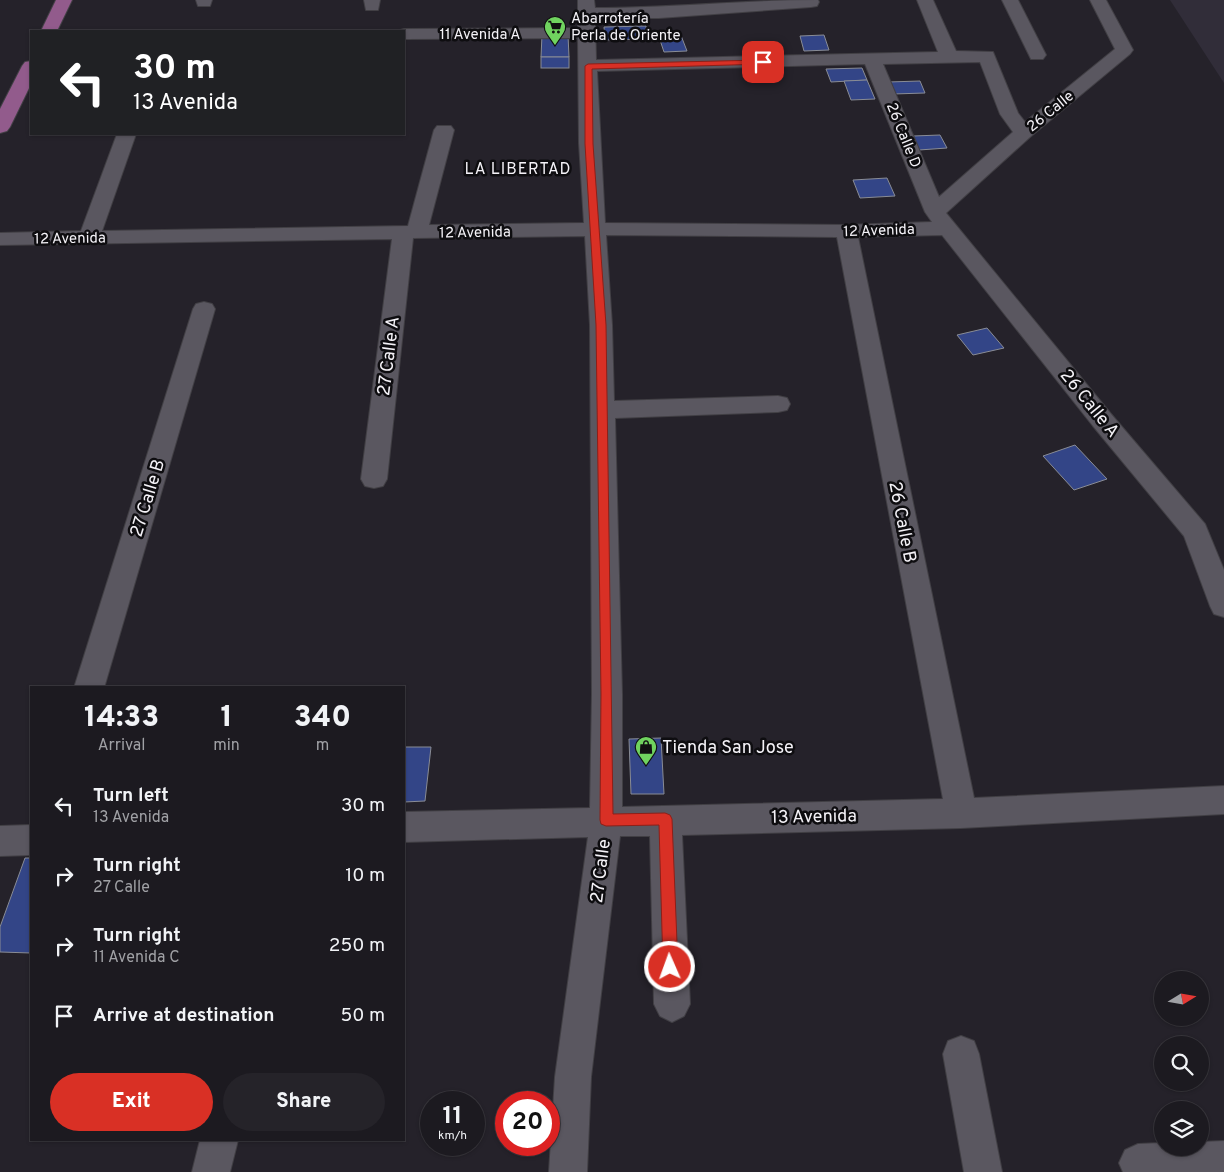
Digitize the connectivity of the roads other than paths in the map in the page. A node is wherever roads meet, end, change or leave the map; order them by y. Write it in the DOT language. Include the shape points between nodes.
graph roads {
  1 [pos="64,0"];
  2 [pos="925,0"];
  3 [pos="1010,0"];
  4 [pos="1098,0"];
  5 [pos="811,2"];
  6 [pos="587,15"];
  7 [pos="49,30"];
  8 [pos="405,34"];
  9 [pos="1037,55"];
  10 [pos="949,56"];
  11 [pos="872,59"];
  12 [pos="588,66"];
  13 [pos="30,68"];
  14 [pos="0,127"];
  15 [pos="444,130"];
  16 [pos="1023,133"];
  17 [pos="126,135"];
  18 [pos="942,220"];
  19 [pos="596,229"];
  20 [pos="846,231"];
  21 [pos="410,233"];
  22 [pos="90,237"];
  23 [pos="0,239"];
  24 [pos="204,309"];
  25 [pos="778,404"];
  26 [pos="601,410"];
  27 [pos="374,479"];
  28 [pos="1224,606"];
  29 [pos="91,686"];
  30 [pos="1224,800"];
  31 [pos="961,813"];
  32 [pos="665,819"];
  33 [pos="606,820"];
  34 [pos="405,827"];
  35 [pos="30,840"];
  36 [pos="0,841"];
  37 [pos="672,1004"];
  38 [pos="961,1054"];
  39 [pos="219,1141"];
  40 [pos="1224,1160"];
  41 [pos="1138,1162"];
  42 [pos="211,1172"];
  43 [pos="568,1172"];
  44 [pos="982,1172"];
  1 -- 7 [label="main road"];
  2 -- 10 [label="street"];
  3 -- 9 [label="street"];
  4 -- 16 [label="street, 26 Calle" via="1124,50"];
  5 -- 6 [label="street, 11 Avenida A"];
  6 -- 8 [label="street, 11 Avenida A"];
  6 -- 12 [label="street, 27 Calle"];
  10 -- 11 [label="street"];
  10 -- 16 [label="street" via="987,56 1009,114"];
  11 -- 12 [label="street"];
  11 -- 18 [label="street, 26 Calle D"];
  12 -- 19 [label="street, 27 Calle" via="589,144"];
  13 -- 14 [label="main road"];
  15 -- 21 [label="street, 27 Calle A"];
  16 -- 18 [label="street, 26 Calle"];
  17 -- 22 [label="street"];
  18 -- 20 [label="street, 12 Avenida"];
  18 -- 28 [label="street, 26 Calle A" via="1102,420 1196,531"];
  19 -- 20 [label="street, 12 Avenida"];
  19 -- 21 [label="street, 12 Avenida"];
  19 -- 26 [label="street, 27 Calle"];
  20 -- 31 [label="street, 26 Calle B"];
  21 -- 22 [label="street, 12 Avenida"];
  21 -- 27 [label="street, 27 Calle A"];
  22 -- 23 [label="street, 12 Avenida"];
  24 -- 29 [label="street, 27 Calle B"];
  25 -- 26 [label="street"];
  26 -- 33 [label="street, 27 Calle" via="607,694"];
  30 -- 31 [label="street, 13 Avenida"];
  31 -- 32 [label="street, 13 Avenida"];
  32 -- 33 [label="street, 13 Avenida"];
  32 -- 37 [label="street"];
  33 -- 34 [label="street, 13 Avenida"];
  33 -- 43 [label="street, 27 Calle" via="573,1078"];
  35 -- 36 [label="street"];
  38 -- 44 [label="street"];
  39 -- 42 [label="street"];
  40 -- 41 [label="street"];
}
